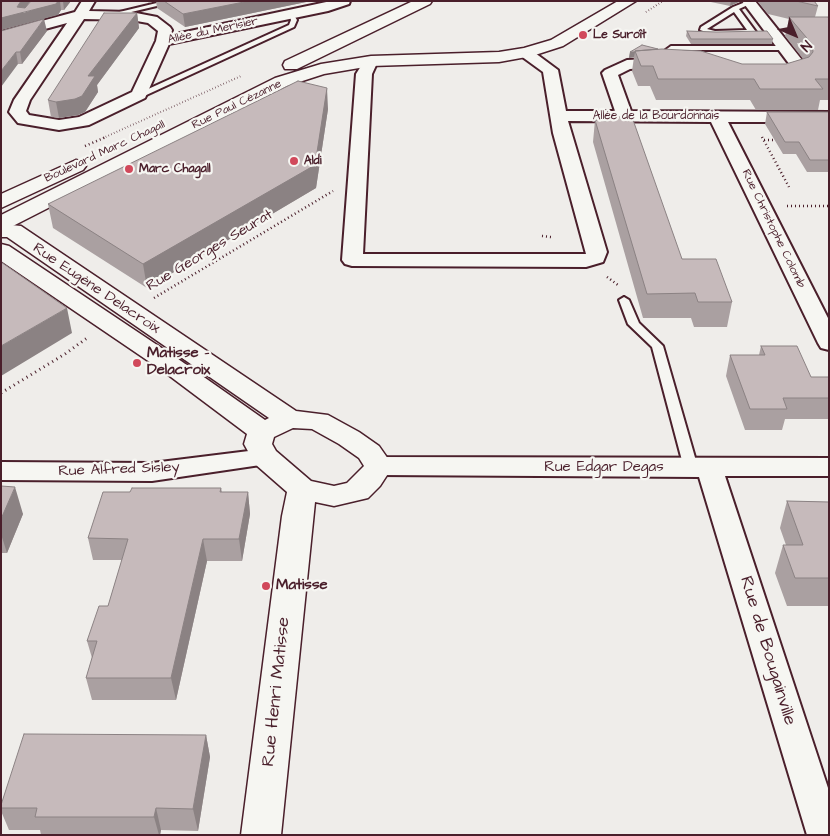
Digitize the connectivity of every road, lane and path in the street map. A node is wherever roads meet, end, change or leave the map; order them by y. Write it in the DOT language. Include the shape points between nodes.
graph roads {
  1 [pos="89,1"];
  2 [pos="175,1"];
  3 [pos="344,1"];
  4 [pos="425,1"];
  5 [pos="629,1"];
  6 [pos="663,1"];
  7 [pos="744,4"];
  8 [pos="80,15"];
  9 [pos="110,15"];
  10 [pos="291,15"];
  11 [pos="638,16"];
  12 [pos="363,31"];
  13 [pos="1,37"];
  14 [pos="163,41"];
  15 [pos="785,48"];
  16 [pos="526,53"];
  17 [pos="371,61"];
  18 [pos="659,62"];
  19 [pos="679,64"];
  20 [pos="246,74"];
  21 [pos="761,78"];
  22 [pos="139,95"];
  23 [pos="624,115"];
  24 [pos="559,116"];
  25 [pos="717,116"];
  26 [pos="829,117"];
  27 [pos="761,135"];
  28 [pos="83,148"];
  29 [pos="357,183"];
  30 [pos="789,187"];
  31 [pos="1,202"];
  32 [pos="761,206"];
  33 [pos="829,206"];
  34 [pos="1,223"];
  35 [pos="1,230"];
  36 [pos="1,251"];
  37 [pos="624,300"];
  38 [pos="118,316"];
  39 [pos="829,343"];
  40 [pos="1,393"];
  41 [pos="289,419"];
  42 [pos="263,445"];
  43 [pos="379,466"];
  44 [pos="829,467"];
  45 [pos="700,468"];
  46 [pos="1,472"];
  47 [pos="302,489"];
  48 [pos="261,835"];
  49 [pos="825,835"];
  1 -- 8 [label="street"];
  2 -- 9 [label="lane"];
  3 -- 10 [label="street, Allée du Merisier"];
  4 -- 12 [label="main road, Boulevard Marc Chagall"];
  5 -- 16 [label="main road, Rue Paul Cézanne" via="558,43"];
  6 -- 11 [label="path"];
  7 -- 7 [label="lane" via="703,28 704,30 715,33 752,32"];
  7 -- 15 [label="street"];
  8 -- 9 [label="street"];
  8 -- 13 [label="street"];
  8 -- 22 [label="street" via="17,112 24,118 59,126 82,122"];
  9 -- 14 [label="street" via="152,20 165,30"];
  10 -- 14 [label="street, Allée du Merisier"];
  10 -- 22 [label="lane" via="294,20 292,26"];
  12 -- 17 [label="main road"];
  12 -- 31 [label="main road, Boulevard Marc Chagall"];
  14 -- 22 [label="street, Allée du Merisier"];
  15 -- 18 [label="lane" via="674,48"];
  15 -- 21 [label="street" via="799,72"];
  16 -- 17 [label="main road, Rue Paul Cézanne" via="499,57"];
  16 -- 24 [label="street" via="550,70"];
  17 -- 29 [label="street" via="364,74"];
  17 -- 34 [label="main road, Rue Paul Cézanne" via="321,69 281,82"];
  18 -- 19 [label="street"];
  18 -- 23 [label="street" via="627,66 610,73"];
  20 -- 28 [label="path"];
  23 -- 24 [label="street, Allée de la Bourdonnais"];
  23 -- 25 [label="street, Allée de la Bourdonnais"];
  24 -- 29 [label="street" via="596,258 586,261 352,260"];
  25 -- 26 [label="street, Allée de la Bourdonnais"];
  25 -- 32 [label="street, Rue Christophe Colomb"];
  27 -- 30 [label="path"];
  29 -- 38 [label="path, Rue Georges Seurat" via="340,186 159,295"];
  32 -- 33 [label="path"];
  32 -- 39 [label="street, Rue Christophe Colomb"];
  35 -- 38 [label="main road, Rue Eugène Delacroix" via="13,231"];
  36 -- 38 [label="main road, Rue Eugène Delacroix"];
  37 -- 45 [label="lane" via="634,324 658,346"];
  38 -- 40 [label="path, Rue Georges Seurat" via="65,354"];
  38 -- 41 [label="main road, Rue Eugène Delacroix"];
  38 -- 42 [label="main road, Rue Eugène Delacroix" via="246,419"];
  41 -- 42 [label="main road"];
  41 -- 43 [label="main road" via="318,421 326,425 369,452"];
  42 -- 46 [label="street, Rue Alfred Sisley" via="152,472"];
  42 -- 47 [label="main road, Rue Eugène Delacroix"];
  43 -- 45 [label="street, Rue Edgar Degas"];
  43 -- 47 [label="main road" via="357,491 334,496"];
  44 -- 45 [label="street, Rue Edgar Degas"];
  45 -- 49 [label="street, Rue de Bougainville"];
  47 -- 48 [label="main road, Rue Henri Matisse"];
}
